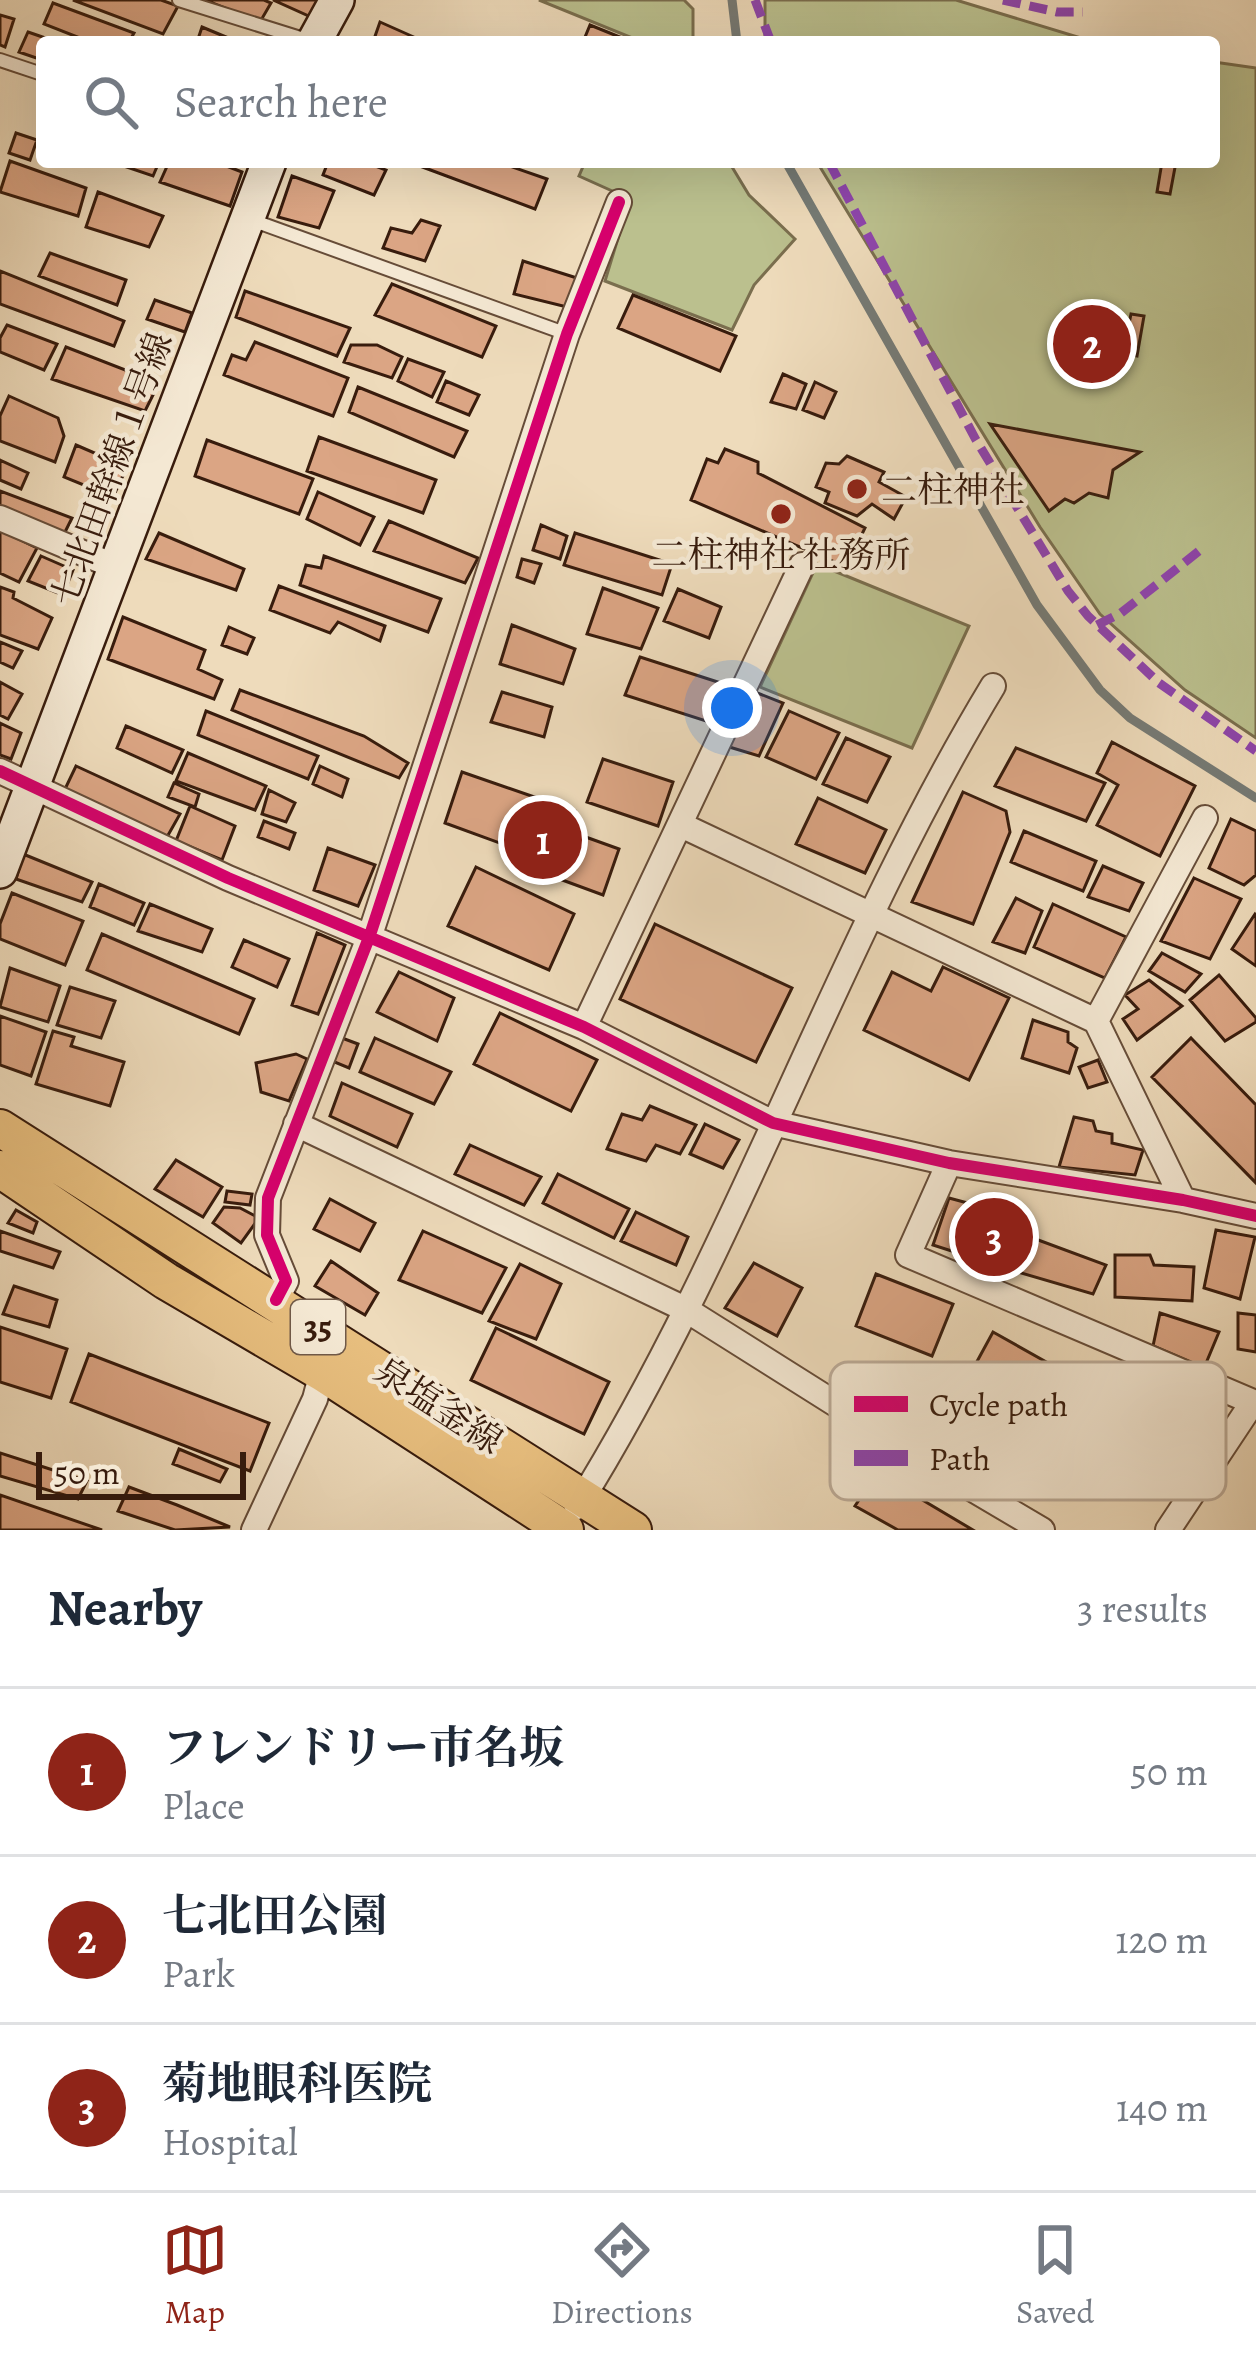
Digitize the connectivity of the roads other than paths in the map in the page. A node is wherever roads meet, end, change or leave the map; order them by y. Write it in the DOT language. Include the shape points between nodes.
graph roads {
  1 [pos="179,0"];
  2 [pos="337,0"];
  3 [pos="295,36"];
  4 [pos="317,36"];
  5 [pos="0,60"];
  6 [pos="36,72"];
  7 [pos="267,168"];
  8 [pos="619,202"];
  9 [pos="248,219"];
  10 [pos="567,334"];
  11 [pos="0,518"];
  12 [pos="802,565"];
  13 [pos="116,567"];
  14 [pos="993,686"];
  15 [pos="0,770"];
  16 [pos="33,786"];
  17 [pos="1204,818"];
  18 [pos="681,825"];
  19 [pos="0,871"];
  20 [pos="872,915"];
  21 [pos="370,935"];
  22 [pos="1096,1022"];
  23 [pos="584,1027"];
  24 [pos="773,1123"];
  25 [pos="296,1124"];
  26 [pos="0,1128"];
  27 [pos="949,1163"];
  28 [pos="0,1169"];
  29 [pos="1184,1200"];
  30 [pos="1256,1216"];
  31 [pos="276,1300"];
  32 [pos="685,1309"];
  33 [pos="331,1335"];
  34 [pos="1160,1362"];
  35 [pos="322,1373"];
  36 [pos="1226,1390"];
  37 [pos="830,1401"];
  38 [pos="1254,1402"];
  39 [pos="1226,1444"];
  40 [pos="990,1500"];
  41 [pos="1188,1500"];
  42 [pos="570,1519"];
  43 [pos="254,1530"];
  44 [pos="633,1530"];
  45 [pos="1042,1530"];
  46 [pos="1168,1530"];
  1 -- 3 [label="lane"];
  2 -- 4 [label="street"];
  5 -- 6 [label="lane"];
  7 -- 9 [label="street, 七北田幹線１号線"];
  8 -- 10 [label="street"];
  9 -- 10 [label="lane"];
  9 -- 13 [label="street, 七北田幹線１号線"];
  10 -- 21 [label="street"];
  11 -- 13 [label="street"];
  12 -- 18 [label="street"];
  13 -- 16 [label="street, 七北田幹線１号線"];
  14 -- 20 [label="street"];
  15 -- 16 [label="street"];
  16 -- 19 [label="street, 七北田幹線１号線"];
  16 -- 21 [label="street"];
  17 -- 22 [label="street"];
  18 -- 20 [label="street"];
  18 -- 23 [label="street"];
  20 -- 22 [label="street"];
  20 -- 24 [label="street"];
  21 -- 23 [label="street"];
  21 -- 25 [label="street"];
  22 -- 29 [label="street"];
  23 -- 24 [label="street"];
  24 -- 27 [label="street"];
  24 -- 32 [label="street"];
  25 -- 31 [label="street" via="268,1198 268,1235 286,1281"];
  25 -- 32 [label="street"];
  26 -- 31 [label="main road, 泉塩釜線 / 35"];
  27 -- 29 [label="street"];
  27 -- 34 [label="street" via="908,1255"];
  28 -- 35 [label="main road, 35"];
  29 -- 30 [label="street"];
  31 -- 33 [label="main road, 泉塩釜線 / 35"];
  32 -- 37 [label="street"];
  32 -- 42 [label="street"];
  33 -- 35 [label="street"];
  33 -- 42 [label="main road, 泉塩釜線 / 35"];
  35 -- 42 [label="main road, 35"];
  35 -- 43 [label="street"];
  36 -- 38 [label="street"];
  38 -- 39 [label="street"];
  40 -- 45 [label="street"];
  41 -- 46 [label="street"];
  42 -- 44 [label="main road, 泉塩釜線 / 35"];
}
